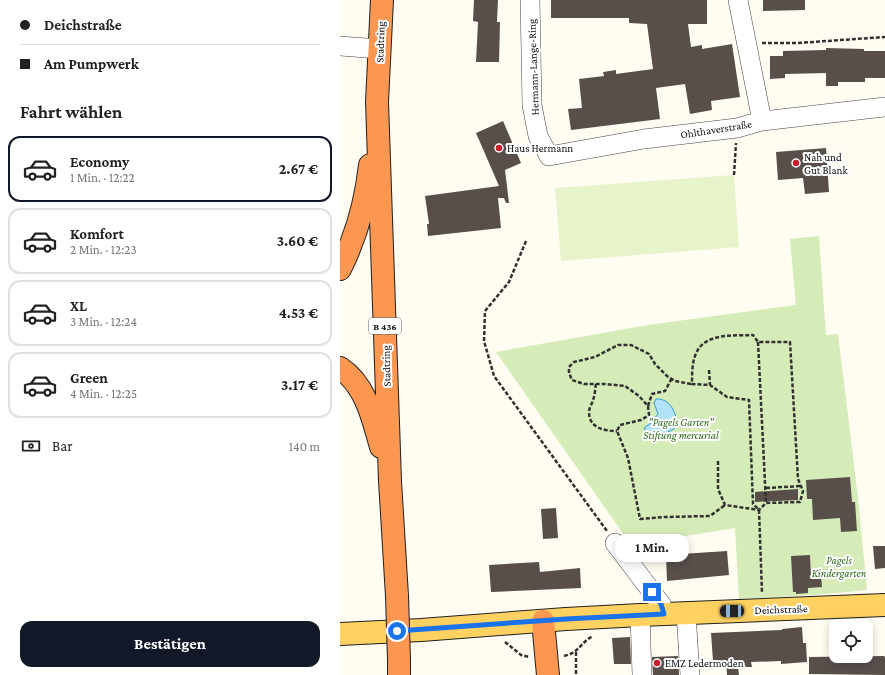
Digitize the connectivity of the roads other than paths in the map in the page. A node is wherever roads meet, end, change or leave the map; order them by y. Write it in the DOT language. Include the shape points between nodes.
graph roads {
  1 [pos="382,0"];
  2 [pos="530,0"];
  3 [pos="738,0"];
  4 [pos="340,46"];
  5 [pos="380,49"];
  6 [pos="377,102"];
  7 [pos="885,107"];
  8 [pos="762,121"];
  9 [pos="548,156"];
  10 [pos="340,269"];
  11 [pos="340,368"];
  12 [pos="390,481"];
  13 [pos="615,543"];
  14 [pos="885,604"];
  15 [pos="686,613"];
  16 [pos="664,614"];
  17 [pos="640,615"];
  18 [pos="543,621"];
  19 [pos="340,634"];
  20 [pos="399,667"];
  21 [pos="548,675"];
  22 [pos="642,675"];
  23 [pos="690,675"];
  1 -- 5 [label="highway, Stadtring / B 436"];
  2 -- 9 [label="street, Hermann-Lange-Ring" via="532,105 538,136"];
  3 -- 8 [label="street"];
  4 -- 5 [label="street"];
  5 -- 6 [label="highway, Stadtring / B 436"];
  6 -- 10 [label="highway" via="370,167 359,219"];
  6 -- 12 [label="highway, Stadtring / B 436"];
  7 -- 8 [label="street, Ohlthaverstraße"];
  8 -- 9 [label="street, Ohlthaverstraße" via="737,128 644,139"];
  11 -- 12 [label="highway" via="359,388 370,410"];
  12 -- 20 [label="highway, Stadtring / B 436, bridge"];
  13 -- 16 [label="street" via="661,604"];
  14 -- 15 [label="main road, Deichstraße"];
  15 -- 16 [label="main road, Deichstraße"];
  15 -- 23 [label="street"];
  16 -- 17 [label="main road, Deichstraße"];
  17 -- 18 [label="main road, Deichstraße"];
  17 -- 22 [label="street"];
  18 -- 19 [label="main road, Deichstraße"];
  18 -- 21 [label="highway"];
}
